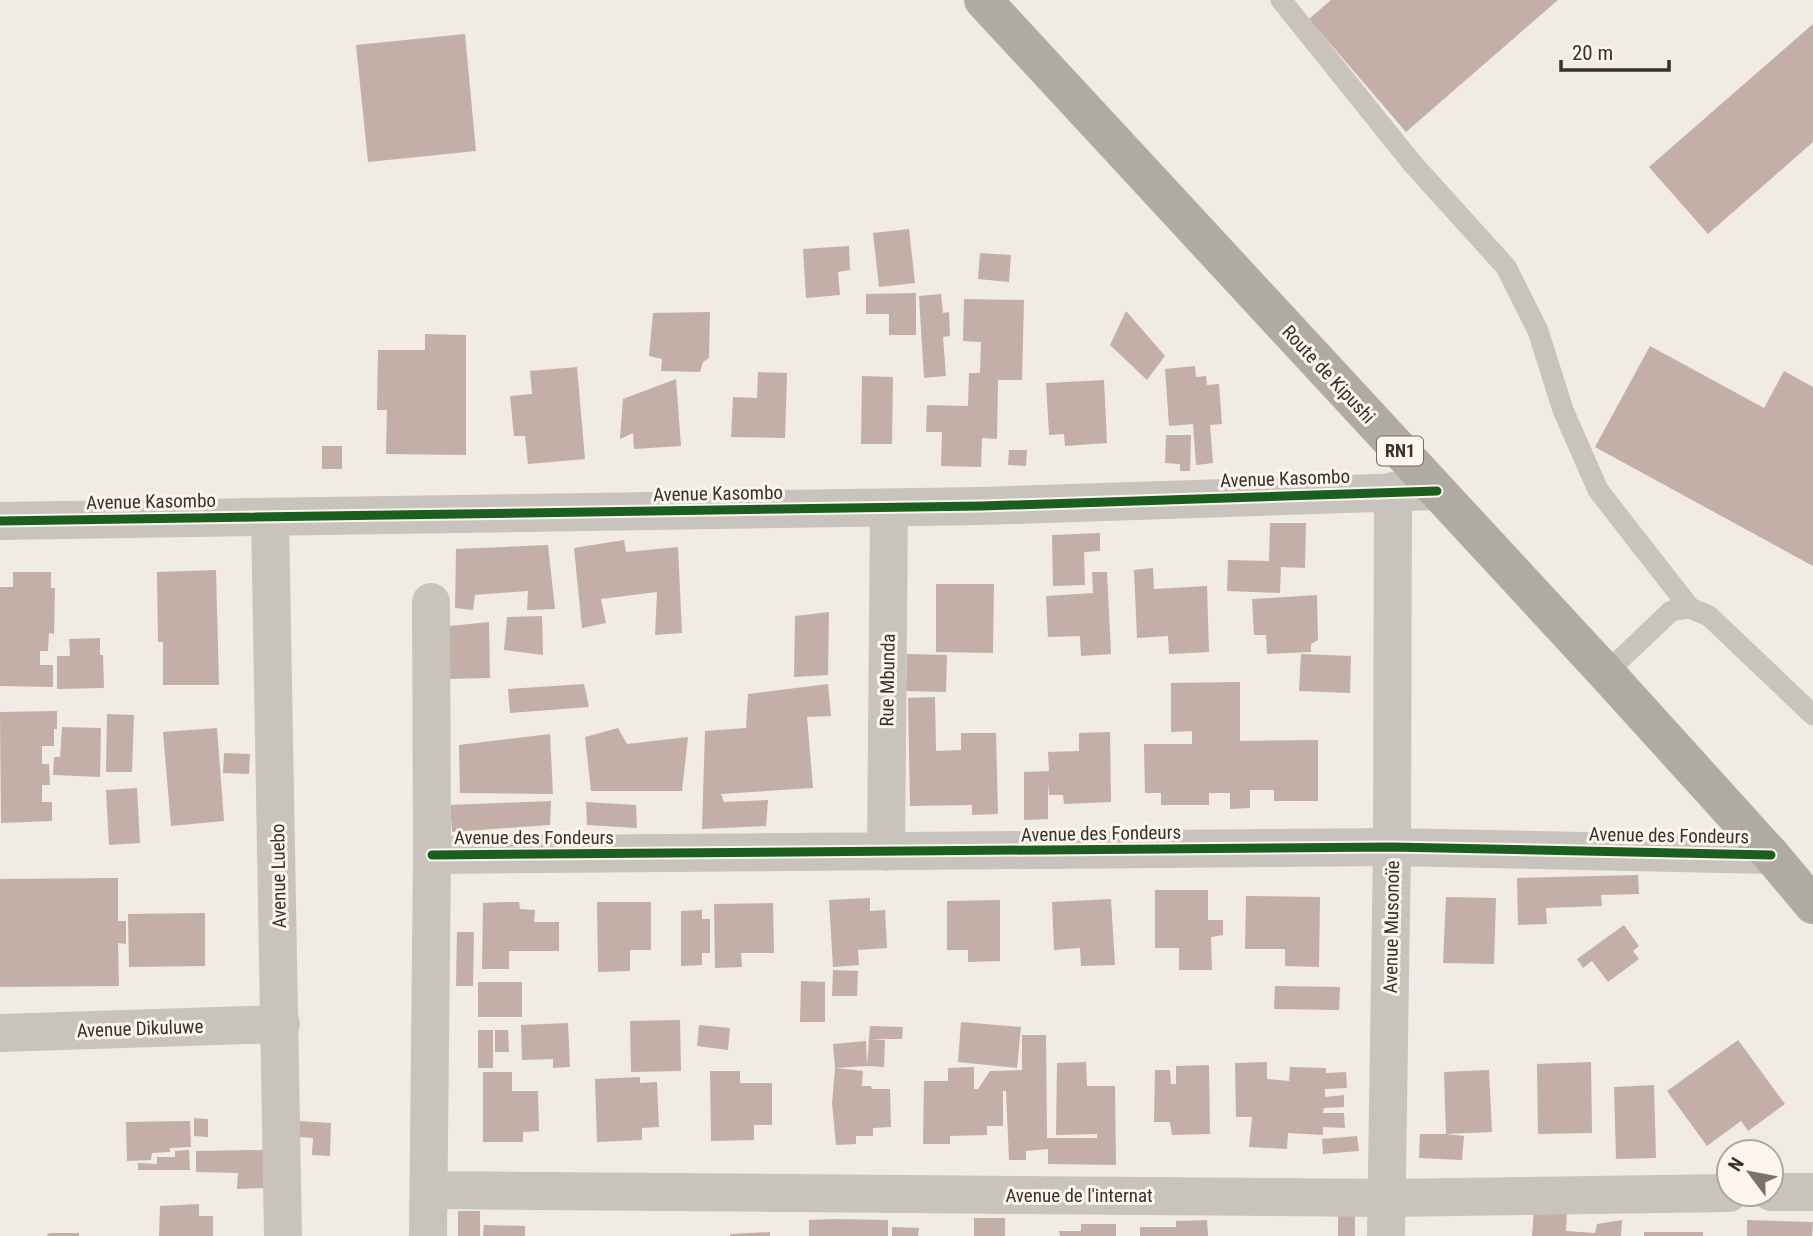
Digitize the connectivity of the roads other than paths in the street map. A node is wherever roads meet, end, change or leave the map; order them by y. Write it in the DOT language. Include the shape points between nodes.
graph roads {
  1 [pos="983,0"];
  2 [pos="1281,0"];
  3 [pos="1393,491"];
  4 [pos="1437,491"];
  5 [pos="889,508"];
  6 [pos="270,517"];
  7 [pos="0,521"];
  8 [pos="431,602"];
  9 [pos="1690,608"];
  10 [pos="1606,673"];
  11 [pos="1813,715"];
  12 [pos="1392,847"];
  13 [pos="886,852"];
  14 [pos="432,855"];
  15 [pos="1771,855"];
  16 [pos="1813,905"];
  17 [pos="281,1024"];
  18 [pos="0,1033"];
  19 [pos="429,1189"];
  20 [pos="1785,1192"];
  21 [pos="1813,1192"];
  22 [pos="1715,1193"];
  23 [pos="1386,1198"];
  24 [pos="283,1236"];
  25 [pos="428,1236"];
  26 [pos="1386,1236"];
  1 -- 4 [label="highway, Route de Kipushi / RN1"];
  2 -- 9 [label="lane" via="1412,163 1506,267 1538,331 1563,410 1598,490"];
  3 -- 4 [label="street, Avenue Kasombo"];
  3 -- 5 [label="street, Avenue Kasombo"];
  3 -- 12 [label="street, Avenue Musonoïe"];
  4 -- 10 [label="highway, Route de Kipushi / RN1"];
  5 -- 6 [label="street, Avenue Kasombo"];
  5 -- 13 [label="street, Rue Mbunda"];
  6 -- 7 [label="street, Avenue Kasombo"];
  6 -- 17 [label="street, Avenue Luebo"];
  8 -- 14 [label="street"];
  9 -- 10 [label="lane" via="1671,611"];
  9 -- 11 [label="lane" via="1709,616"];
  10 -- 15 [label="highway, Route de Kipushi / RN1"];
  12 -- 13 [label="street, Avenue des Fondeurs"];
  12 -- 15 [label="street, Avenue des Fondeurs"];
  12 -- 23 [label="street, Avenue Musonoïe"];
  13 -- 14 [label="street, Avenue des Fondeurs"];
  14 -- 19 [label="street"];
  15 -- 16 [label="highway, Route de Kipushi / RN1"];
  17 -- 18 [label="street, Avenue Dikuluwe"];
  17 -- 24 [label="street, Avenue Luebo"];
  19 -- 23 [label="street, Avenue de l'internat"];
  19 -- 25 [label="street"];
  20 -- 21 [label="street"];
  22 -- 23 [label="street, Avenue de l'internat"];
  23 -- 26 [label="street, Avenue Musonoïe"];
}
